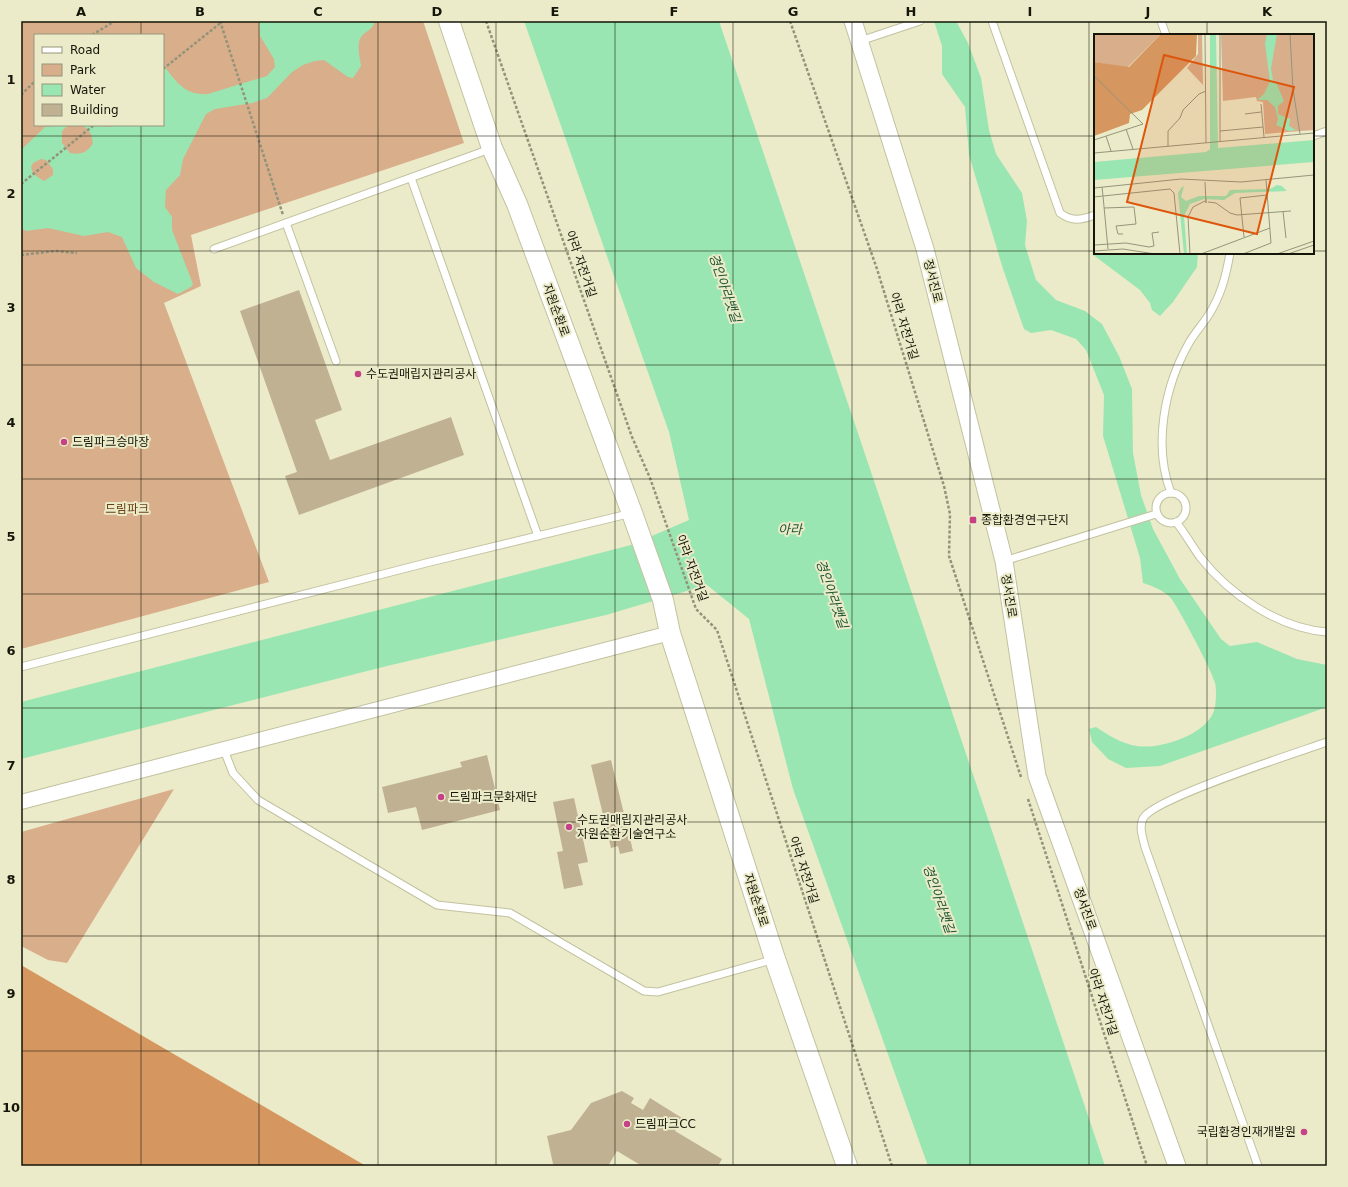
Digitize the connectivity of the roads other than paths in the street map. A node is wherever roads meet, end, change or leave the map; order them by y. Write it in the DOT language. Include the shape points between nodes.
graph roads {
  1 [pos="449,21"];
  2 [pos="853,21"];
  3 [pos="920,21"];
  4 [pos="992,21"];
  5 [pos="1161,21"];
  6 [pos="1166,34"];
  7 [pos="860,41"];
  8 [pos="1327,131"];
  9 [pos="1314,136"];
  10 [pos="492,148"];
  11 [pos="411,178"];
  12 [pos="1094,215"];
  13 [pos="286,223"];
  14 [pos="214,249"];
  15 [pos="1230,254"];
  16 [pos="336,361"];
  17 [pos="1171,493"];
  18 [pos="1156,514"];
  19 [pos="634,519"];
  20 [pos="1176,522"];
  21 [pos="538,536"];
  22 [pos="1004,562"];
  23 [pos="1327,632"];
  24 [pos="670,633"];
  25 [pos="21,667"];
  26 [pos="1327,742"];
  27 [pos="224,750"];
  28 [pos="21,802"];
  29 [pos="775,958"];
  30 [pos="847,1166"];
  31 [pos="1177,1166"];
  32 [pos="1258,1166"];
  1 -- 10 [label="main road, 자원순환로"];
  2 -- 7 [label="street, 정서진로"];
  3 -- 7 [label="lane"];
  4 -- 12 [label="lane" via="1060,213 1070,220 1083,220"];
  5 -- 6 [label="lane"];
  7 -- 22 [label="street, 정서진로" via="925,249"];
  8 -- 9 [label="lane"];
  10 -- 11 [label="lane"];
  10 -- 19 [label="main road, 자원순환로" via="517,204"];
  11 -- 13 [label="lane"];
  11 -- 21 [label="lane"];
  13 -- 14 [label="lane"];
  13 -- 16 [label="lane"];
  15 -- 17 [label="lane" via="1225,281 1209,315 1189,343 1176,371 1164,417 1162,456 1164,475"];
  17 -- 18 [label="lane" via="1159,500"];
  17 -- 20 [label="lane" via="1186,502 1185,515"];
  18 -- 20 [label="lane" via="1164,522"];
  18 -- 22 [label="lane"];
  19 -- 21 [label="lane"];
  19 -- 24 [label="main road, 자원순환로" via="663,600"];
  20 -- 23 [label="lane" via="1200,557 1223,582 1252,605 1278,619 1315,631"];
  21 -- 25 [label="lane"];
  22 -- 31 [label="street, 정서진로" via="1037,776"];
  24 -- 27 [label="street"];
  24 -- 29 [label="main road, 자원순환로"];
  26 -- 32 [label="lane" via="1213,782 1171,800 1151,810 1143,818 1141,828 1145,847"];
  27 -- 28 [label="street"];
  27 -- 29 [label="lane" via="233,773 258,800 436,905 510,913 644,991 658,992"];
  29 -- 30 [label="main road, 자원순환로"];
}
